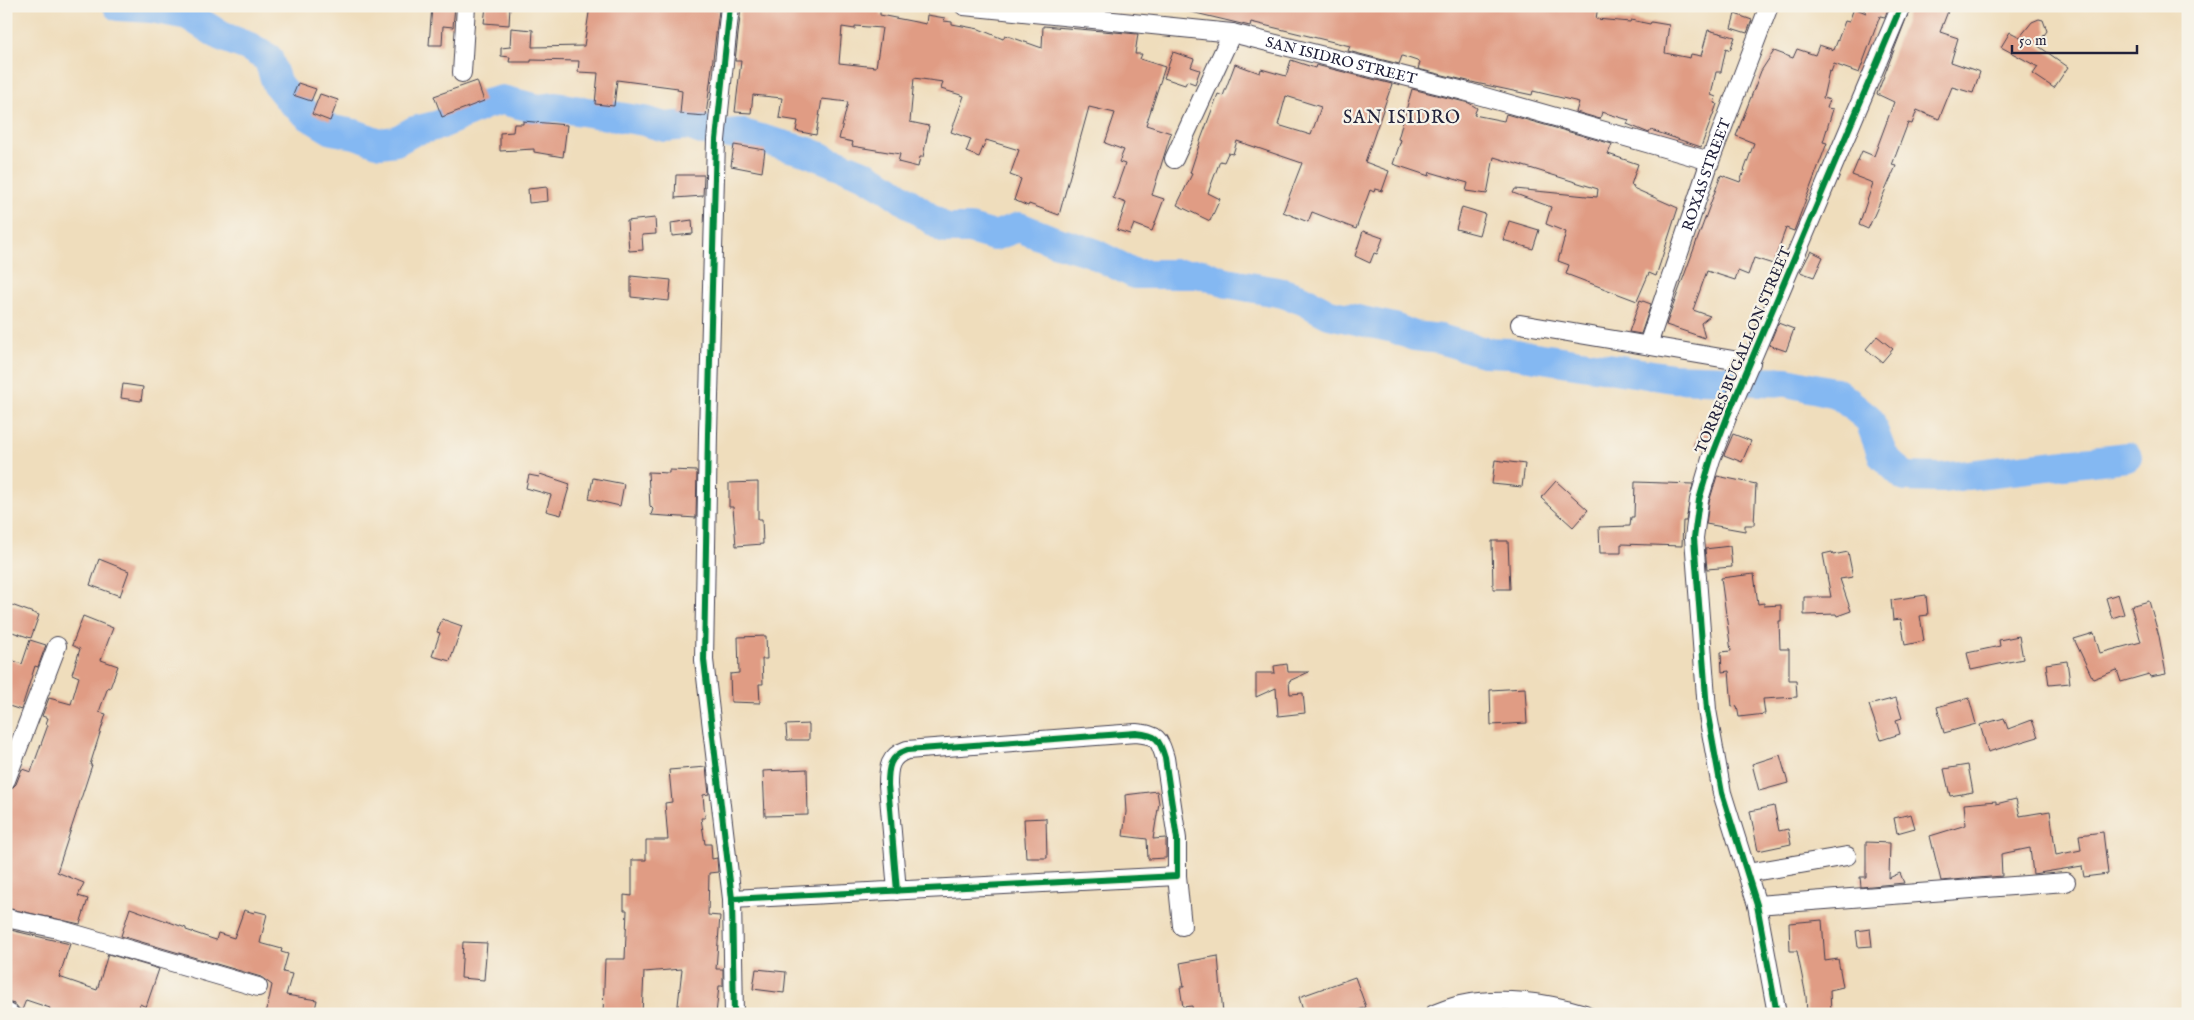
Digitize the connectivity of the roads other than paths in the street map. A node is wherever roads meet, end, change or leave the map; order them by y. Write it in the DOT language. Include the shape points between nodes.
graph roads {
  1 [pos="466,6"];
  2 [pos="730,6"];
  3 [pos="964,6"];
  4 [pos="1769,6"];
  5 [pos="1902,6"];
  6 [pos="1232,33"];
  7 [pos="462,73"];
  8 [pos="1174,159"];
  9 [pos="1710,161"];
  10 [pos="1520,324"];
  11 [pos="1648,345"];
  12 [pos="1750,365"];
  13 [pos="56,646"];
  14 [pos="6,780"];
  15 [pos="1847,856"];
  16 [pos="1747,873"];
  17 [pos="1177,876"];
  18 [pos="2066,882"];
  19 [pos="897,891"];
  20 [pos="732,899"];
  21 [pos="1757,905"];
  22 [pos="6,918"];
  23 [pos="1182,926"];
  24 [pos="258,987"];
  25 [pos="6,1012"];
  26 [pos="10,1014"];
  27 [pos="734,1014"];
  28 [pos="1434,1014"];
  29 [pos="1585,1014"];
  30 [pos="1777,1014"];
  1 -- 7 [label="street"];
  2 -- 20 [label="street" via="716,140 704,660"];
  3 -- 6 [label="street, SAN ISIDRO STREET"];
  4 -- 9 [label="street, ROXAS STREET"];
  5 -- 12 [label="street, TORRES BUGALLON STREET"];
  6 -- 8 [label="street"];
  6 -- 9 [label="street, SAN ISIDRO STREET" via="1464,91"];
  9 -- 11 [label="street, ROXAS STREET"];
  10 -- 11 [label="street"];
  11 -- 12 [label="street"];
  12 -- 16 [label="street, TORRES BUGALLON STREET" via="1711,459 1698,500 1694,538 1710,727 1722,793"];
  13 -- 14 [label="street"];
  15 -- 16 [label="street"];
  16 -- 21 [label="street, TORRES BUGALLON STREET"];
  17 -- 19 [label="street"];
  17 -- 19 [label="street" via="1177,839 1166,758 1157,738 1136,733 897,753 890,764 888,785"];
  17 -- 23 [label="street"];
  18 -- 21 [label="street"];
  19 -- 20 [label="street"];
  20 -- 27 [label="street"];
  21 -- 30 [label="street, TORRES BUGALLON STREET"];
  22 -- 24 [label="street" via="58,929"];
  25 -- 26 [label="street"];
  28 -- 29 [label="street" via="1459,1005 1488,1001 1532,1002"];
}
